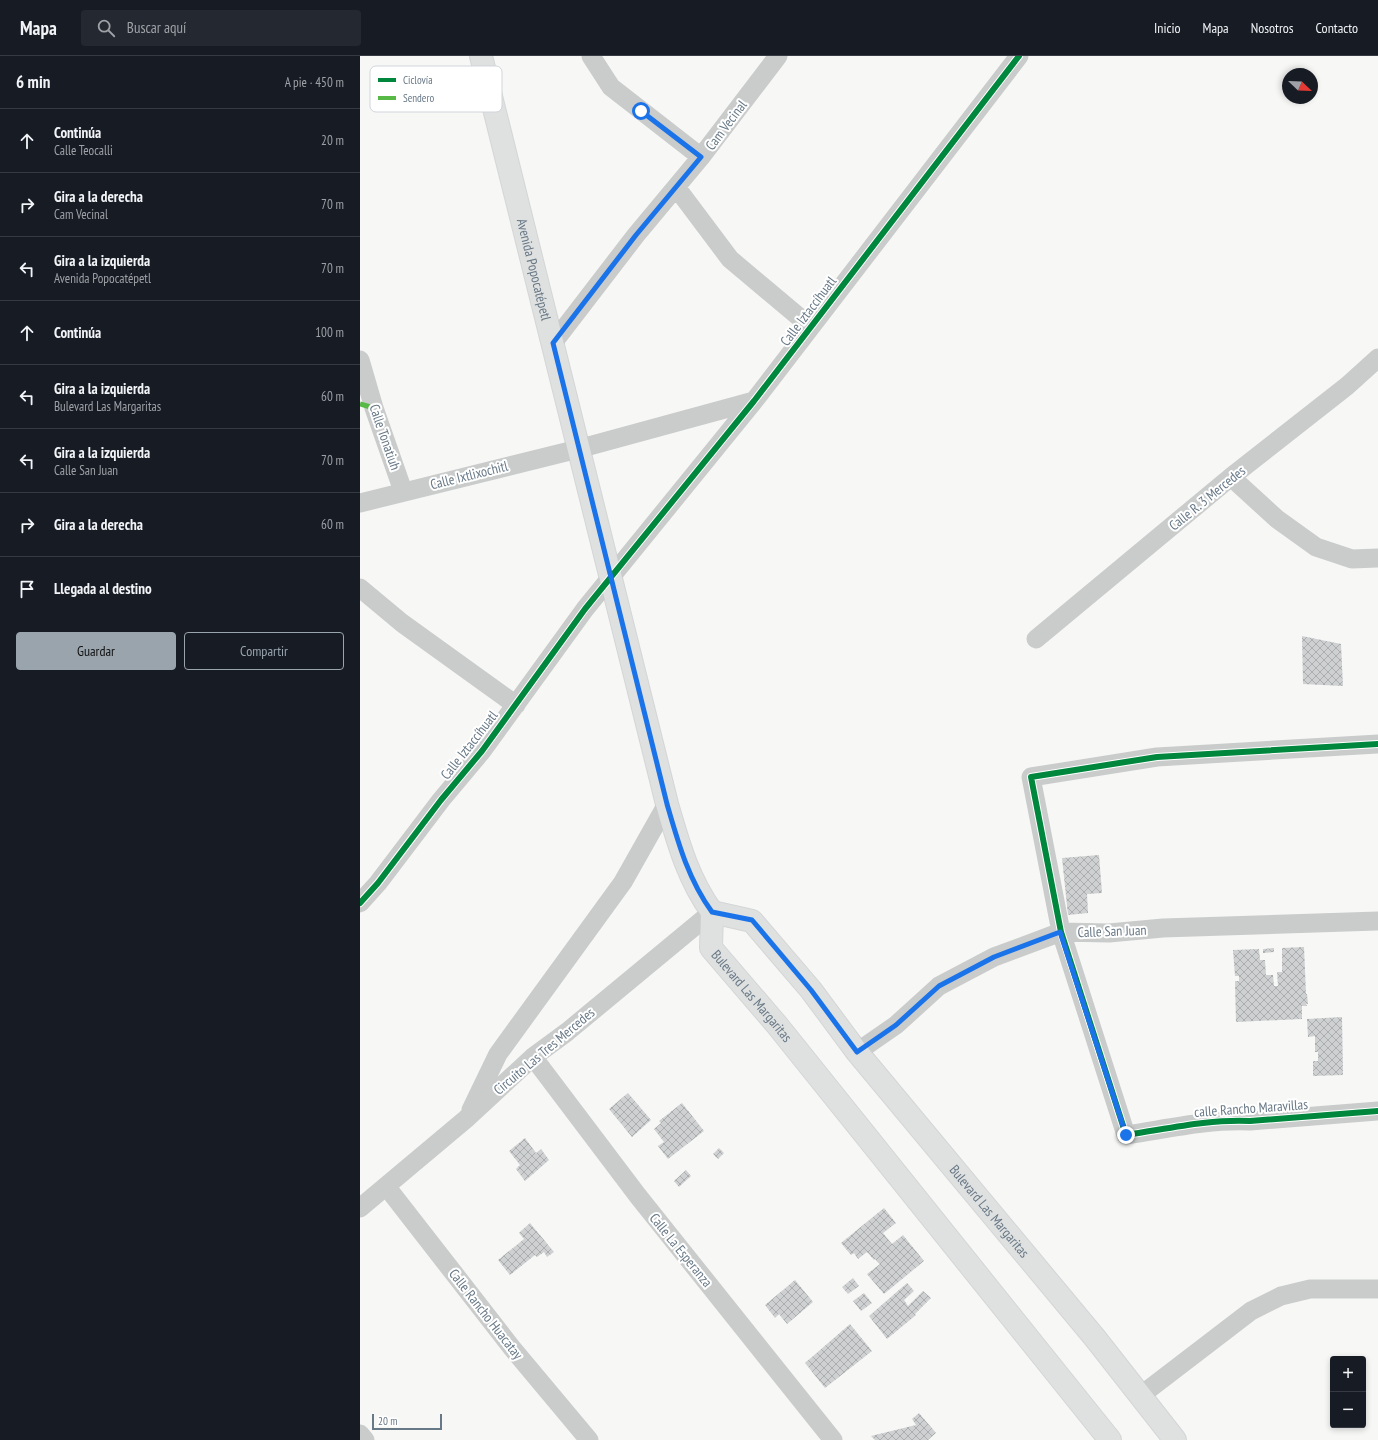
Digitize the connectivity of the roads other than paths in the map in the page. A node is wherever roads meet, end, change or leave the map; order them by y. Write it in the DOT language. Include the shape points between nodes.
graph roads {
  1 [pos="482,56"];
  2 [pos="591,56"];
  3 [pos="778,56"];
  4 [pos="1019,56"];
  5 [pos="484,66"];
  6 [pos="496,112"];
  7 [pos="701,157"];
  8 [pos="676,187"];
  9 [pos="812,327"];
  10 [pos="553,343"];
  11 [pos="1378,358"];
  12 [pos="360,360"];
  13 [pos="754,401"];
  14 [pos="578,449"];
  15 [pos="1232,477"];
  16 [pos="403,491"];
  17 [pos="360,503"];
  18 [pos="1378,558"];
  19 [pos="611,575"];
  20 [pos="360,588"];
  21 [pos="1036,640"];
  22 [pos="516,705"];
  23 [pos="1378,744"];
  24 [pos="667,804"];
  25 [pos="360,903"];
  26 [pos="712,912"];
  27 [pos="1378,921"];
  28 [pos="1060,932"];
  29 [pos="857,1052"];
  30 [pos="533,1057"];
  31 [pos="1378,1111"];
  32 [pos="466,1119"];
  33 [pos="386,1186"];
  34 [pos="360,1208"];
  35 [pos="1378,1289"];
  36 [pos="1140,1396"];
  37 [pos="360,1434"];
  38 [pos="365,1440"];
  39 [pos="589,1440"];
  40 [pos="833,1440"];
  41 [pos="1110,1440"];
  42 [pos="1175,1440"];
  1 -- 5 [label="main road, Avenida Popocatépetl"];
  2 -- 7 [label="street" via="611,87"];
  3 -- 7 [label="street, Cam Vecinal"];
  4 -- 9 [label="street, Calle Iztaccíhuatl"];
  6 -- 10 [label="main road, Avenida Popocatépetl"];
  7 -- 8 [label="street, Cam Vecinal"];
  8 -- 9 [label="street" via="730,259"];
  8 -- 10 [label="street, Cam Vecinal"];
  9 -- 13 [label="street, Calle Iztaccíhuatl"];
  10 -- 14 [label="main road, Avenida Popocatépetl"];
  11 -- 15 [label="street, Calle R. 3 Mercedes" via="1347,386"];
  12 -- 16 [label="street, Calle Tonatiuh"];
  13 -- 14 [label="street, Calle Ixtlixochitl"];
  13 -- 19 [label="street, Calle Iztaccíhuatl"];
  14 -- 16 [label="street, Calle Ixtlixochitl"];
  14 -- 19 [label="main road, Avenida Popocatépetl"];
  15 -- 18 [label="street" via="1277,519 1316,547 1352,559"];
  15 -- 21 [label="street, Calle R. 3 Mercedes"];
  16 -- 17 [label="street, Calle Ixtlixochitl"];
  19 -- 22 [label="street, Calle Iztaccíhuatl"];
  19 -- 24 [label="main road, Avenida Popocatépetl"];
  20 -- 22 [label="street" via="402,623"];
  22 -- 25 [label="street, Calle Iztaccíhuatl"];
  23 -- 28 [label="street" via="1157,757 1031,777"];
  24 -- 26 [label="main road, Avenida Popocatépetl" via="684,861 702,898"];
  24 -- 32 [label="street" via="623,882 498,1054"];
  26 -- 29 [label="main road, Bulevard Las Margaritas" via="752,920 811,990"];
  26 -- 30 [label="street, Circuito Las Tres Mercedes"];
  26 -- 41 [label="main road, Bulevard Las Margaritas" via="711,948 777,1025"];
  27 -- 28 [label="street, Calle San Juan" via="1163,928 1109,933"];
  28 -- 29 [label="street, Calle San Juan" via="994,957 939,986 896,1025"];
  28 -- 31 [label="street, calle Rancho Maravillas" via="1126,1135 1211,1122"];
  29 -- 36 [label="main road, Bulevard Las Margaritas" via="1095,1338"];
  30 -- 32 [label="street, Circuito Las Tres Mercedes"];
  30 -- 40 [label="street, Calle La Esperanza" via="638,1196"];
  32 -- 33 [label="street, Circuito Las Tres Mercedes"];
  33 -- 34 [label="street, Circuito Las Tres Mercedes"];
  33 -- 39 [label="street, Calle Rancho Huacatay" via="512,1348"];
  35 -- 36 [label="street" via="1310,1289 1281,1296 1251,1311"];
  36 -- 42 [label="main road, Bulevard Las Margaritas"];
  37 -- 38 [label="street"];
}
